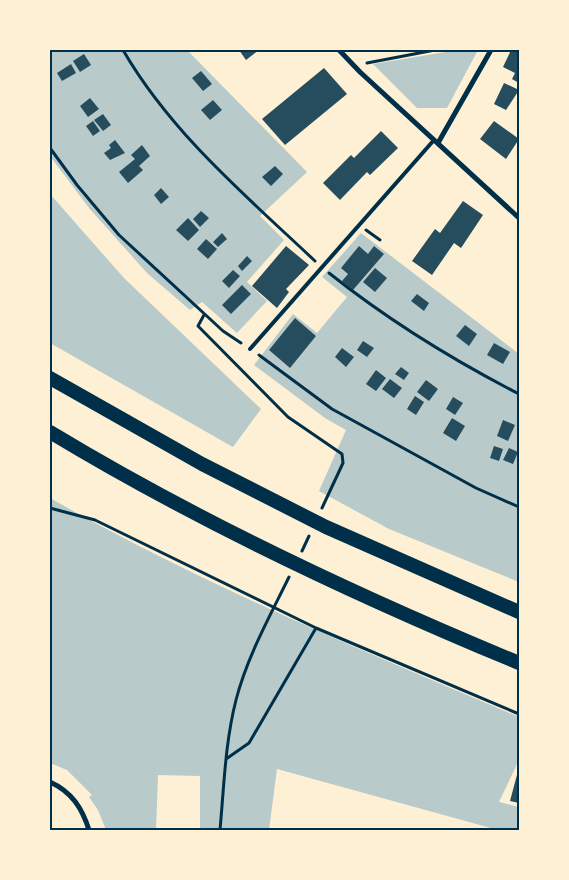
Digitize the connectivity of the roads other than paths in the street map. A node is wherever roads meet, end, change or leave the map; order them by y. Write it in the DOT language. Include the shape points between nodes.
graph roads {
  1 [pos="339,50"];
  2 [pos="491,50"];
  3 [pos="436,141"];
  4 [pos="519,218"];
  5 [pos="250,349"];
  6 [pos="50,378"];
  7 [pos="50,432"];
  8 [pos="519,612"];
  9 [pos="519,663"];
  10 [pos="50,782"];
  11 [pos="89,830"];
  1 -- 3 [label="street"];
  2 -- 3 [label="street"];
  3 -- 4 [label="street"];
  3 -- 5 [label="lane"];
  6 -- 8 [label="highway" via="202,464 326,527"];
  7 -- 9 [label="highway" via="213,522 318,574"];
  10 -- 11 [label="street" via="62,787 82,810"];
}
